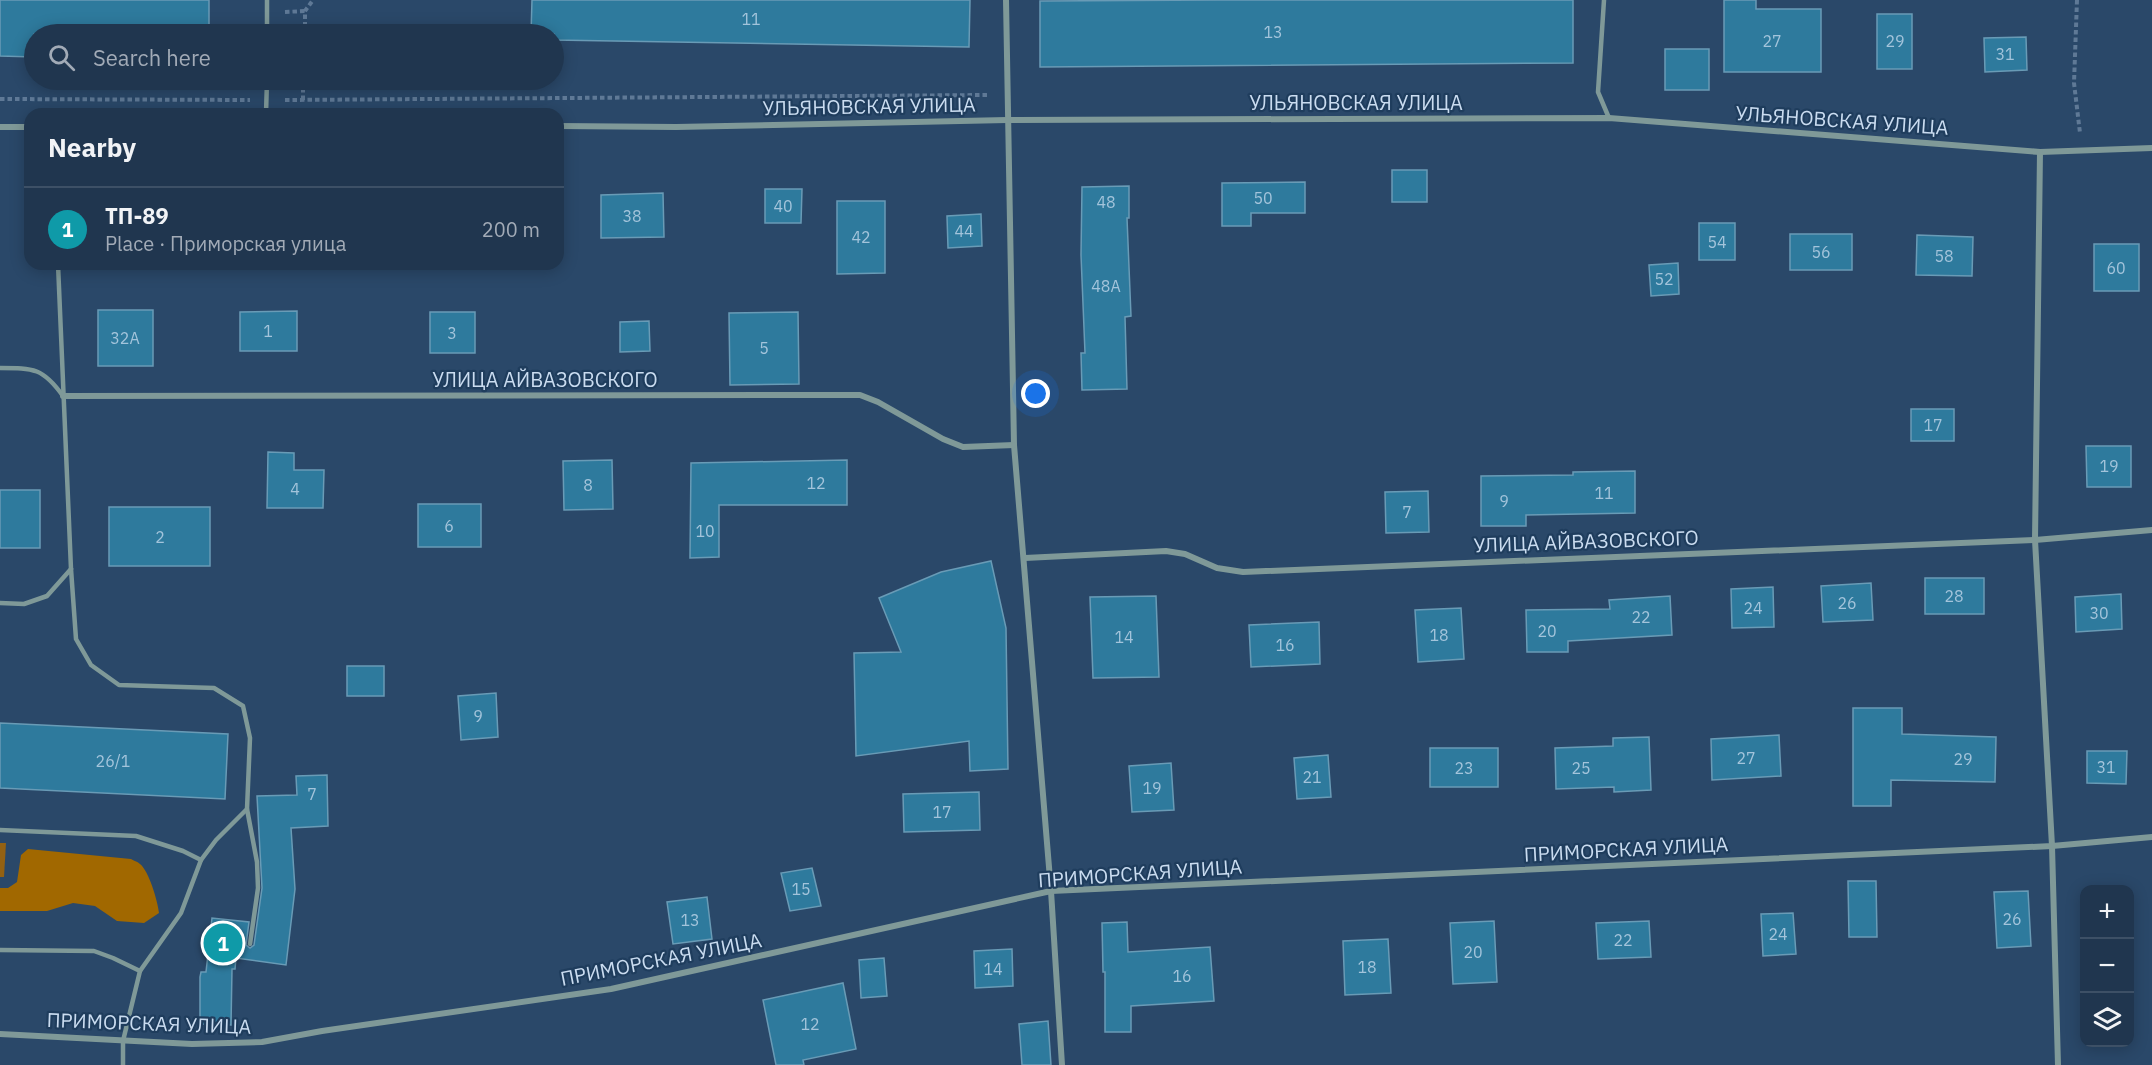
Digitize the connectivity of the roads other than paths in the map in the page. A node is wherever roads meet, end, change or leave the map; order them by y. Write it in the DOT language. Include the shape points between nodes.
graph roads {
  1 [pos="267,0"];
  2 [pos="1006,0"];
  3 [pos="1604,0"];
  4 [pos="267,24"];
  5 [pos="267,90"];
  6 [pos="266,108"];
  7 [pos="1609,118"];
  8 [pos="1007,120"];
  9 [pos="564,126"];
  10 [pos="0,127"];
  11 [pos="24,127"];
  12 [pos="2152,148"];
  13 [pos="2040,152"];
  14 [pos="58,270"];
  15 [pos="0,368"];
  16 [pos="63,396"];
  17 [pos="1014,445"];
  18 [pos="2152,531"];
  19 [pos="2036,540"];
  20 [pos="1025,558"];
  21 [pos="71,569"];
  22 [pos="0,603"];
  23 [pos="247,809"];
  24 [pos="0,830"];
  25 [pos="2152,837"];
  26 [pos="2052,846"];
  27 [pos="201,860"];
  28 [pos="1051,891"];
  29 [pos="250,944"];
  30 [pos="0,950"];
  31 [pos="140,971"];
  32 [pos="0,1034"];
  33 [pos="123,1041"];
  34 [pos="123,1065"];
  35 [pos="1062,1065"];
  36 [pos="2058,1065"];
  1 -- 4 [label="lane"];
  2 -- 8 [label="street"];
  3 -- 7 [label="lane" via="1598,92"];
  5 -- 6 [label="lane"];
  7 -- 8 [label="street, УЛЬЯНОВСКАЯ УЛИЦА"];
  7 -- 13 [label="street, УЛЬЯНОВСКАЯ УЛИЦА"];
  8 -- 9 [label="street, УЛЬЯНОВСКАЯ УЛИЦА"];
  8 -- 17 [label="street"];
  10 -- 11 [label="street"];
  12 -- 13 [label="street, УЛЬЯНОВСКАЯ УЛИЦА"];
  13 -- 19 [label="street"];
  14 -- 16 [label="lane"];
  15 -- 16 [label="lane" via="43,373"];
  16 -- 17 [label="street, УЛИЦА АЙВАЗОВСКОГО" via="860,395 963,447"];
  16 -- 21 [label="lane"];
  17 -- 20 [label="street"];
  18 -- 19 [label="street, УЛИЦА АЙВАЗОВСКОГО"];
  19 -- 20 [label="street, УЛИЦА АЙВАЗОВСКОГО" via="1243,572 1166,551"];
  19 -- 26 [label="street"];
  20 -- 28 [label="street"];
  21 -- 22 [label="lane" via="47,596 24,604"];
  21 -- 23 [label="lane" via="76,639 91,665 119,685 214,688 243,706 250,738"];
  23 -- 27 [label="lane"];
  23 -- 29 [label="lane" via="258,888"];
  24 -- 27 [label="lane" via="136,836"];
  25 -- 26 [label="street, ПРИМОРСКАЯ УЛИЦА"];
  26 -- 28 [label="street, ПРИМОРСКАЯ УЛИЦА"];
  26 -- 36 [label="street"];
  27 -- 31 [label="lane" via="181,913"];
  28 -- 33 [label="street, ПРИМОРСКАЯ УЛИЦА" via="611,989 262,1042"];
  28 -- 35 [label="street"];
  30 -- 31 [label="lane" via="94,951"];
  31 -- 33 [label="lane"];
  32 -- 33 [label="street, ПРИМОРСКАЯ УЛИЦА"];
  33 -- 34 [label="lane"];
}
